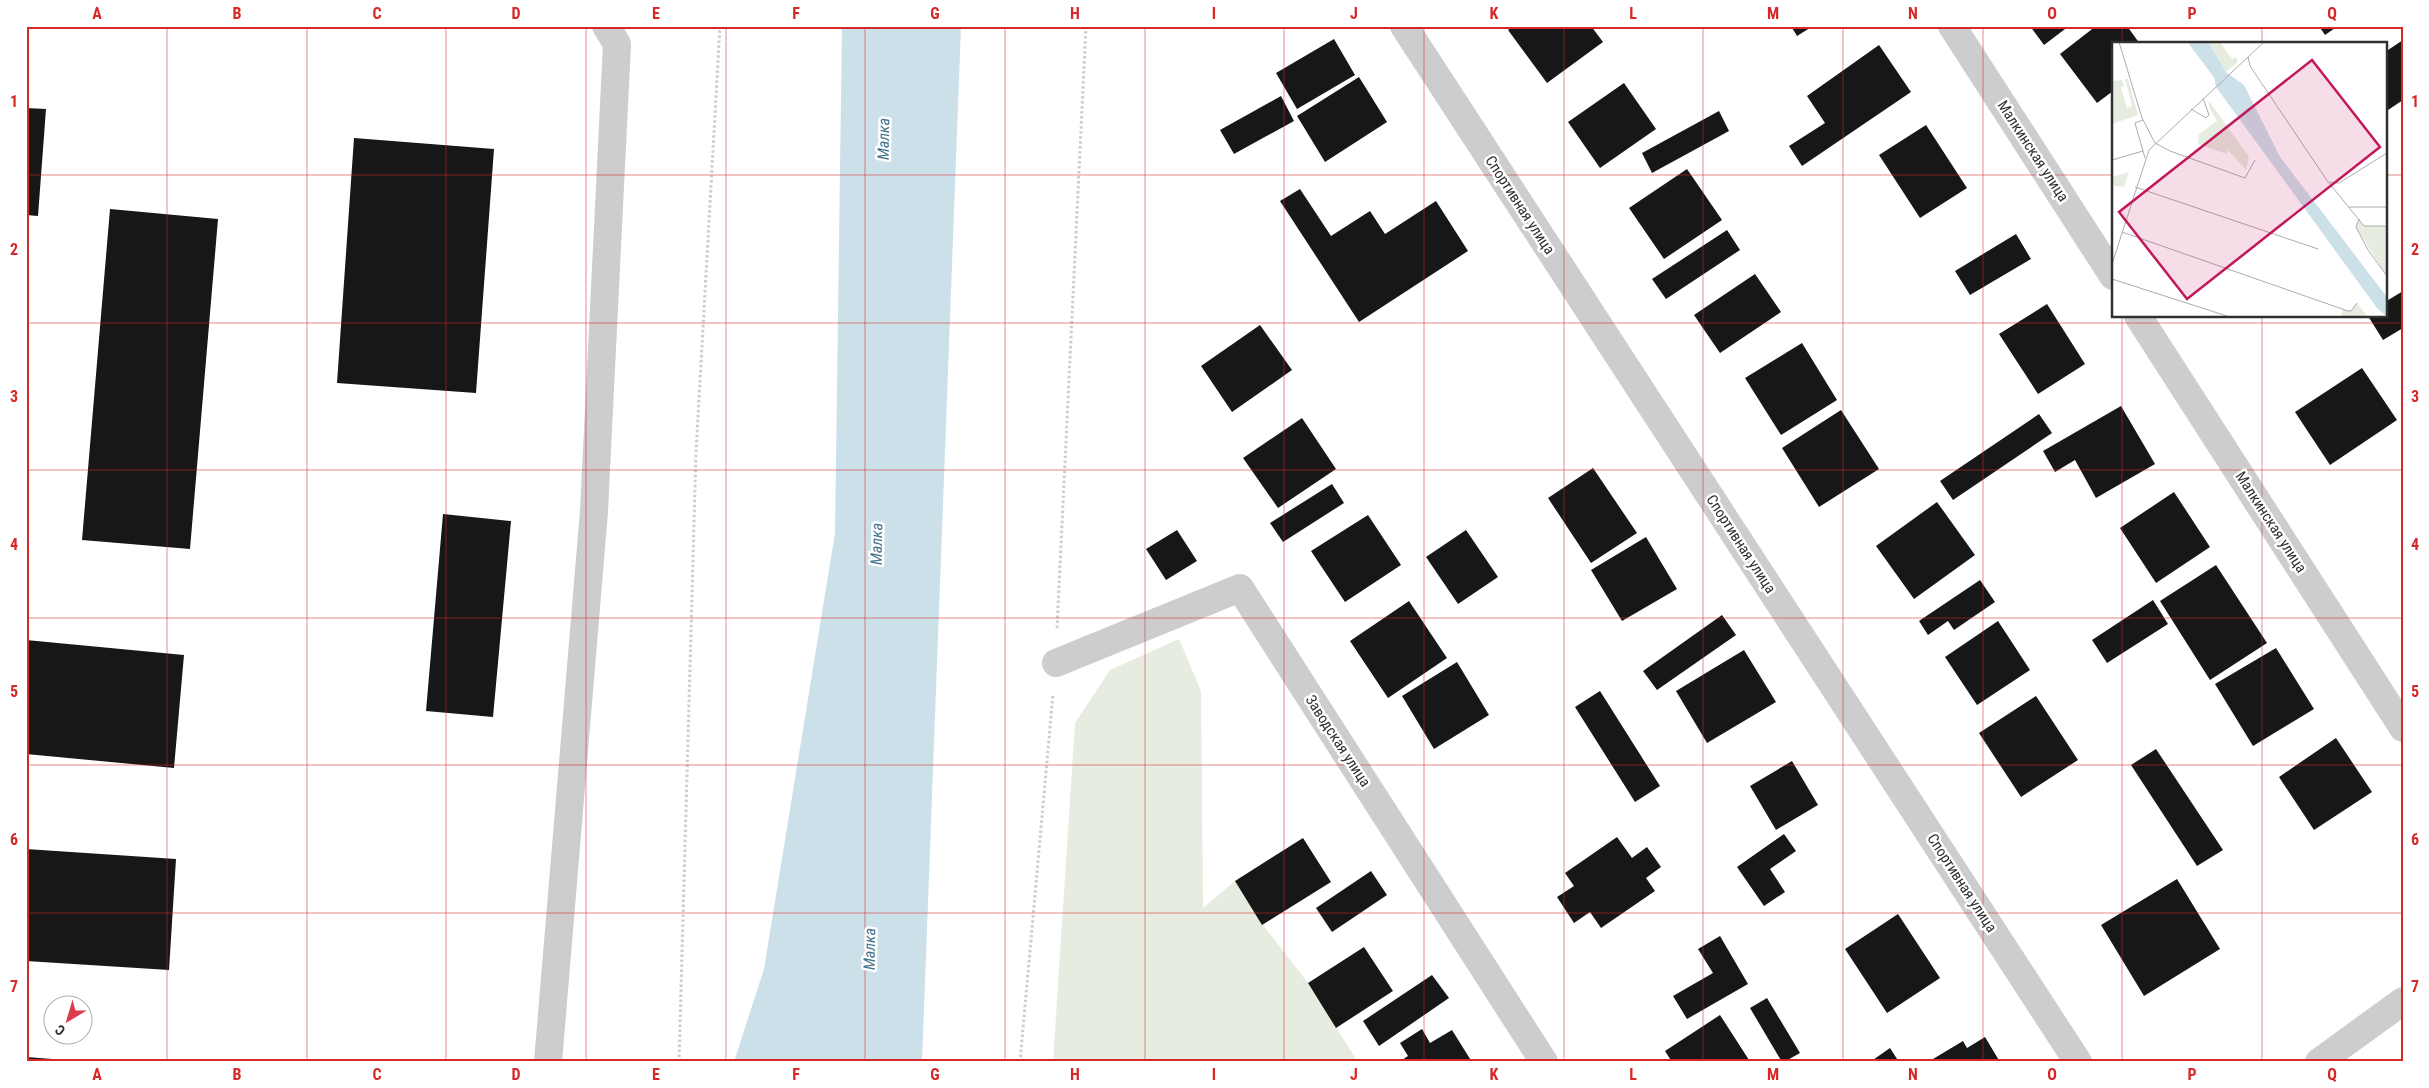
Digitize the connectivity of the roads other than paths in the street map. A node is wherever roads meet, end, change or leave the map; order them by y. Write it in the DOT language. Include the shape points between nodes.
graph roads {
  1 [pos="1404,26"];
  2 [pos="1952,26"];
  3 [pos="613,32"];
  4 [pos="2112,274"];
  5 [pos="2139,318"];
  6 [pos="1056,664"];
  7 [pos="2403,728"];
  8 [pos="2403,1001"];
  9 [pos="548,1062"];
  10 [pos="1544,1062"];
  11 [pos="2078,1062"];
  12 [pos="2319,1062"];
  1 -- 11 [label="street, Спортивная улица"];
  2 -- 4 [label="street, Малкинская улица"];
  3 -- 9 [label="street" via="594,511"];
  5 -- 7 [label="street, Малкинская улица"];
  6 -- 10 [label="street, Заводская улица" via="1240,588"];
  8 -- 12 [label="street"];
}
